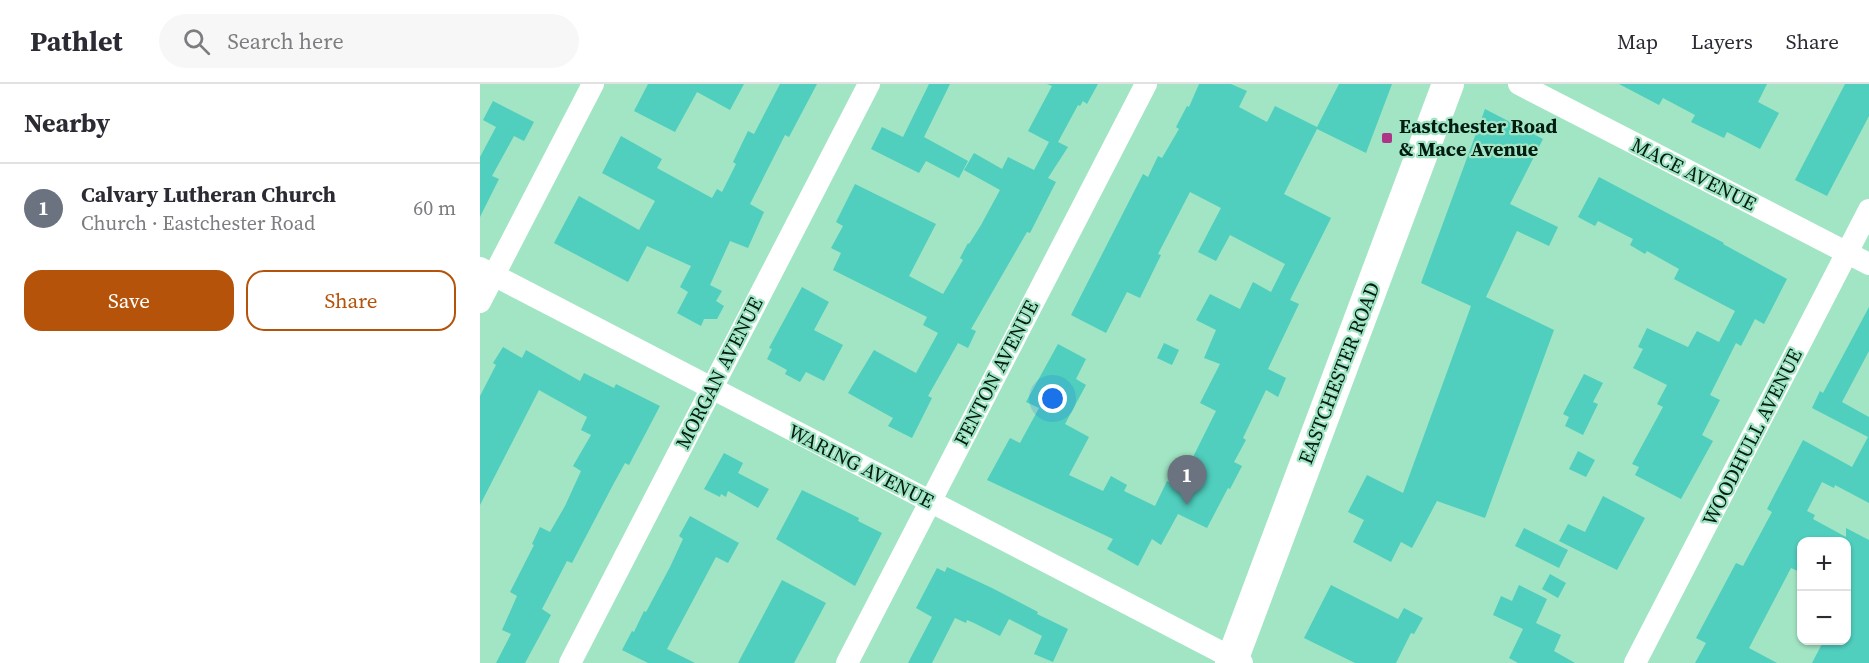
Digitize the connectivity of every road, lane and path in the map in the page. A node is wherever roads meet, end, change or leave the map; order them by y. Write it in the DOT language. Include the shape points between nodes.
graph roads {
  1 [pos="593,84"];
  2 [pos="869,84"];
  3 [pos="1146,84"];
  4 [pos="1448,84"];
  5 [pos="1520,84"];
  6 [pos="1869,210"];
  7 [pos="1847,253"];
  8 [pos="1869,264"];
  9 [pos="487,272"];
  10 [pos="480,302"];
  11 [pos="712,388"];
  12 [pos="930,501"];
  13 [pos="1235,661"];
  14 [pos="570,663"];
  15 [pos="847,663"];
  16 [pos="1635,663"];
  1 -- 9 [label="street"];
  2 -- 11 [label="street, MORGAN AVENUE"];
  3 -- 12 [label="street, FENTON AVENUE"];
  4 -- 13 [label="main road, EASTCHESTER ROAD"];
  5 -- 7 [label="street, MACE AVENUE"];
  6 -- 7 [label="street, WOODHULL AVENUE"];
  7 -- 8 [label="street, MACE AVENUE"];
  7 -- 16 [label="street, WOODHULL AVENUE"];
  9 -- 10 [label="street"];
  9 -- 11 [label="street, WARING AVENUE"];
  11 -- 12 [label="street, WARING AVENUE"];
  11 -- 14 [label="street, MORGAN AVENUE"];
  12 -- 13 [label="street, WARING AVENUE"];
  12 -- 15 [label="street, FENTON AVENUE"];
}
